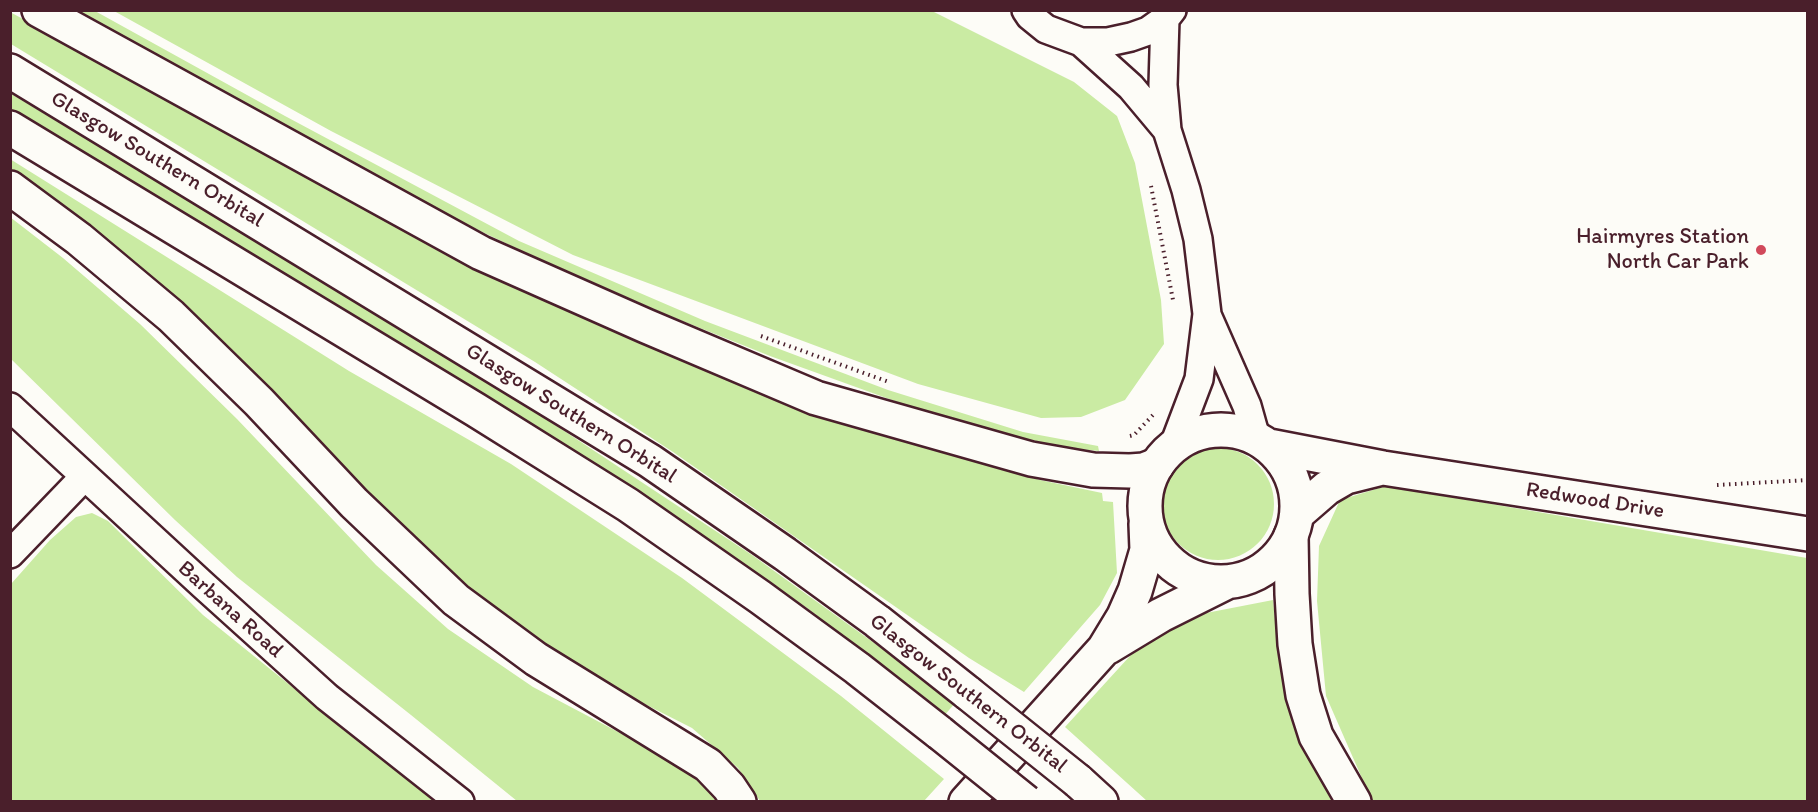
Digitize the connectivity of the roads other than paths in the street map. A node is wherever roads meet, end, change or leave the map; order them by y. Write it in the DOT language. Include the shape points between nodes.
graph roads {
  1 [pos="39,10"];
  2 [pos="1026,10"];
  3 [pos="1169,15"];
  4 [pos="1081,42"];
  5 [pos="10,71"];
  6 [pos="10,128"];
  7 [pos="1167,130"];
  8 [pos="10,188"];
  9 [pos="1207,314"];
  10 [pos="10,407"];
  11 [pos="1262,442"];
  12 [pos="1166,455"];
  13 [pos="1383,468"];
  14 [pos="84,477"];
  15 [pos="1146,524"];
  16 [pos="1294,525"];
  17 [pos="1808,534"];
  18 [pos="10,554"];
  19 [pos="1225,583"];
  20 [pos="1104,649"];
  21 [pos="1090,791"];
  22 [pos="459,801"];
  23 [pos="739,801"];
  24 [pos="966,801"];
  25 [pos="1026,801"];
  26 [pos="1354,801"];
  1 -- 12 [label="main road" via="481,253 816,398 1042,461 1093,470 1144,470"];
  2 -- 4 [label="street" via="1046,29"];
  3 -- 4 [label="street" via="1148,31 1131,37"];
  3 -- 7 [label="street" via="1163,85"];
  4 -- 7 [label="street" via="1131,87"];
  5 -- 21 [label="main road, Glasgow Southern Orbital, bridge" via="650,461 877,621"];
  6 -- 25 [label="main road, Glasgow Southern Orbital, bridge" via="628,505 857,668"];
  7 -- 9 [label="street" via="1198,239"];
  8 -- 23 [label="main road" via="79,239 171,316 354,503 456,600 536,659 708,765"];
  9 -- 11 [label="street"];
  9 -- 12 [label="street" via="1198,379"];
  10 -- 14 [label="street, Barbana Road"];
  11 -- 12 [label="main road" via="1234,431 1212,430 1191,436"];
  11 -- 13 [label="main road, Redwood Drive"];
  11 -- 16 [label="main road" via="1287,467 1296,491"];
  12 -- 15 [label="main road" via="1150,477 1144,500"];
  13 -- 16 [label="main road, Redwood Drive" via="1346,477 1327,488"];
  13 -- 17 [label="main road, Redwood Drive"];
  14 -- 18 [label="street"];
  14 -- 22 [label="street, Barbana Road" via="327,697"];
  15 -- 19 [label="main road" via="1155,547 1171,565 1191,577"];
  15 -- 20 [label="main road" via="1148,550 1135,591"];
  16 -- 19 [label="main road" via="1280,556 1261,572"];
  16 -- 26 [label="main road" via="1292,594 1303,695 1316,736"];
  19 -- 20 [label="main road"];
  20 -- 24 [label="main road"];
}
